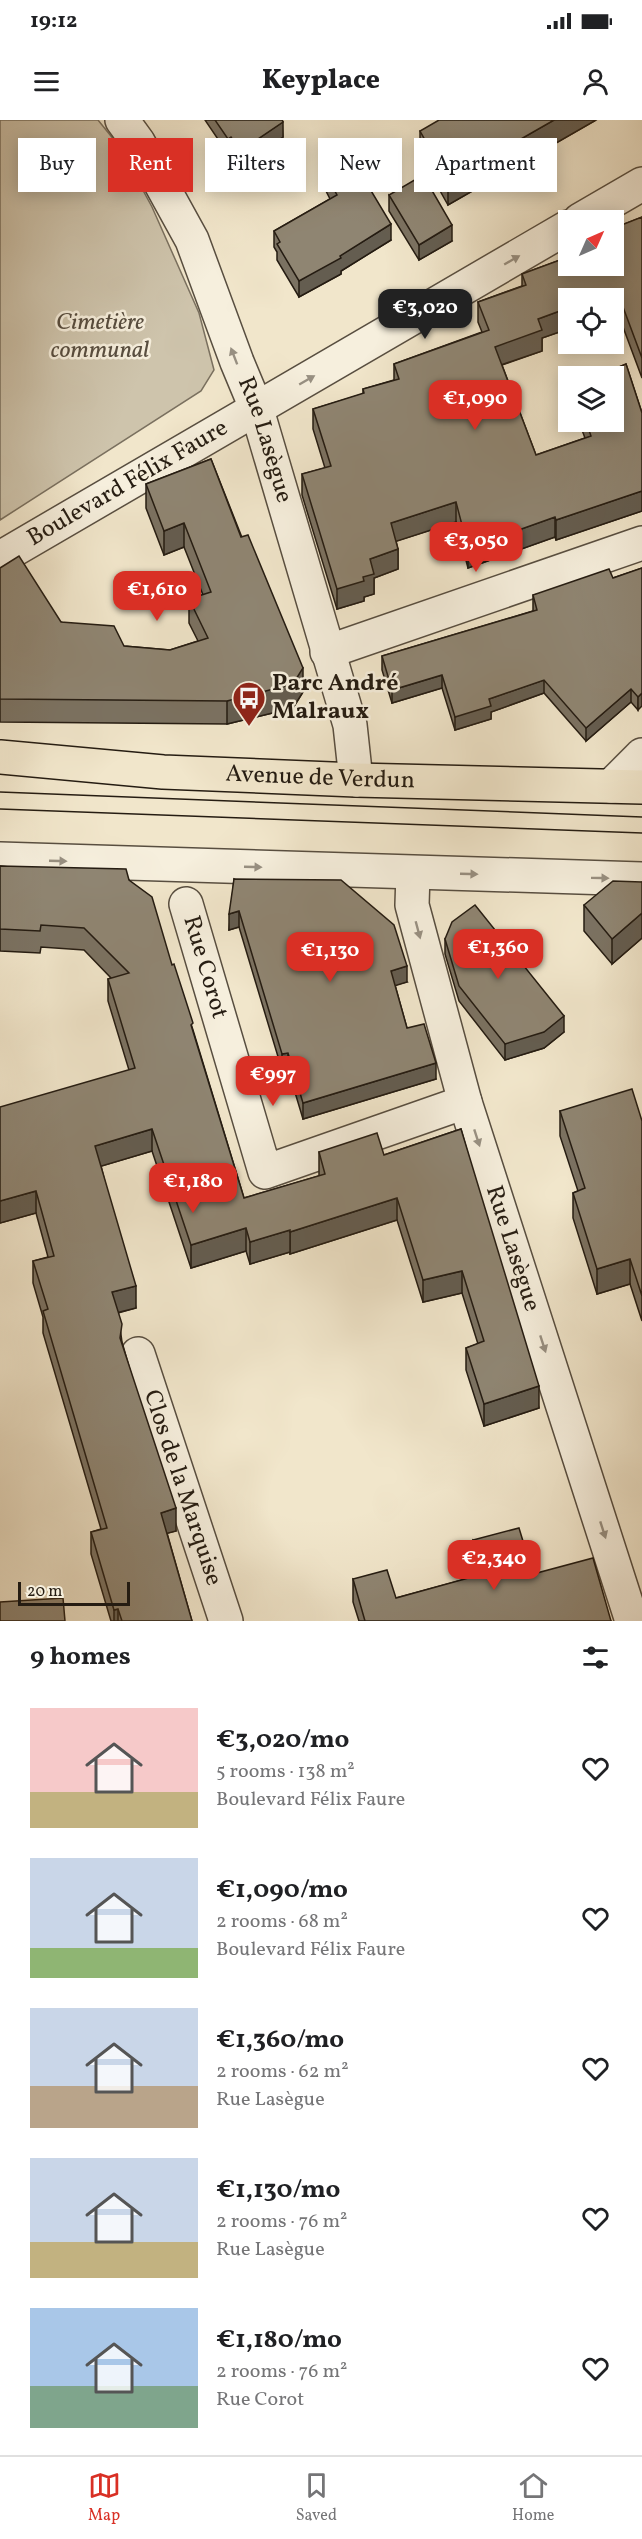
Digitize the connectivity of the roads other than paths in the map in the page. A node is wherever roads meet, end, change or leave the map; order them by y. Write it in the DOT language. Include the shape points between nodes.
graph roads {
  1 [pos="122,120"];
  2 [pos="642,184"];
  3 [pos="597,210"];
  4 [pos="558,233"];
  5 [pos="257,410"];
  6 [pos="642,543"];
  7 [pos="0,558"];
  8 [pos="327,652"];
  9 [pos="642,755"];
  10 [pos="0,757"];
  11 [pos="356,780"];
  12 [pos="627,786"];
  13 [pos="0,859"];
  14 [pos="412,873"];
  15 [pos="642,879"];
  16 [pos="186,904"];
  17 [pos="465,1102"];
  18 [pos="138,1354"];
  19 [pos="226,1621"];
  20 [pos="632,1621"];
  5 -- 1 [label="street, Rue Lasègue, one-way" via="192,240"];
  2 -- 3 [label="street"];
  5 -- 4 [label="street, Boulevard Félix Faure, one-way"];
  5 -- 7 [label="street, Boulevard Félix Faure"];
  5 -- 8 [label="street, Rue Lasègue"];
  6 -- 8 [label="street"];
  8 -- 11 [label="street, Rue Lasègue" via="350,725"];
  9 -- 12 [label="street"];
  10 -- 11 [label="main road, Avenue de Verdun" via="163,772"];
  11 -- 12 [label="main road, Avenue de Verdun"];
  13 -- 14 [label="street, one-way"];
  14 -- 15 [label="street, one-way"];
  14 -- 17 [label="street, Rue Lasègue, one-way" via="412,905"];
  16 -- 17 [label="street, Rue Corot" via="265,1172"];
  17 -- 20 [label="street, Rue Lasègue, one-way"];
  18 -- 19 [label="street, Clos de la Marquise"];
}
